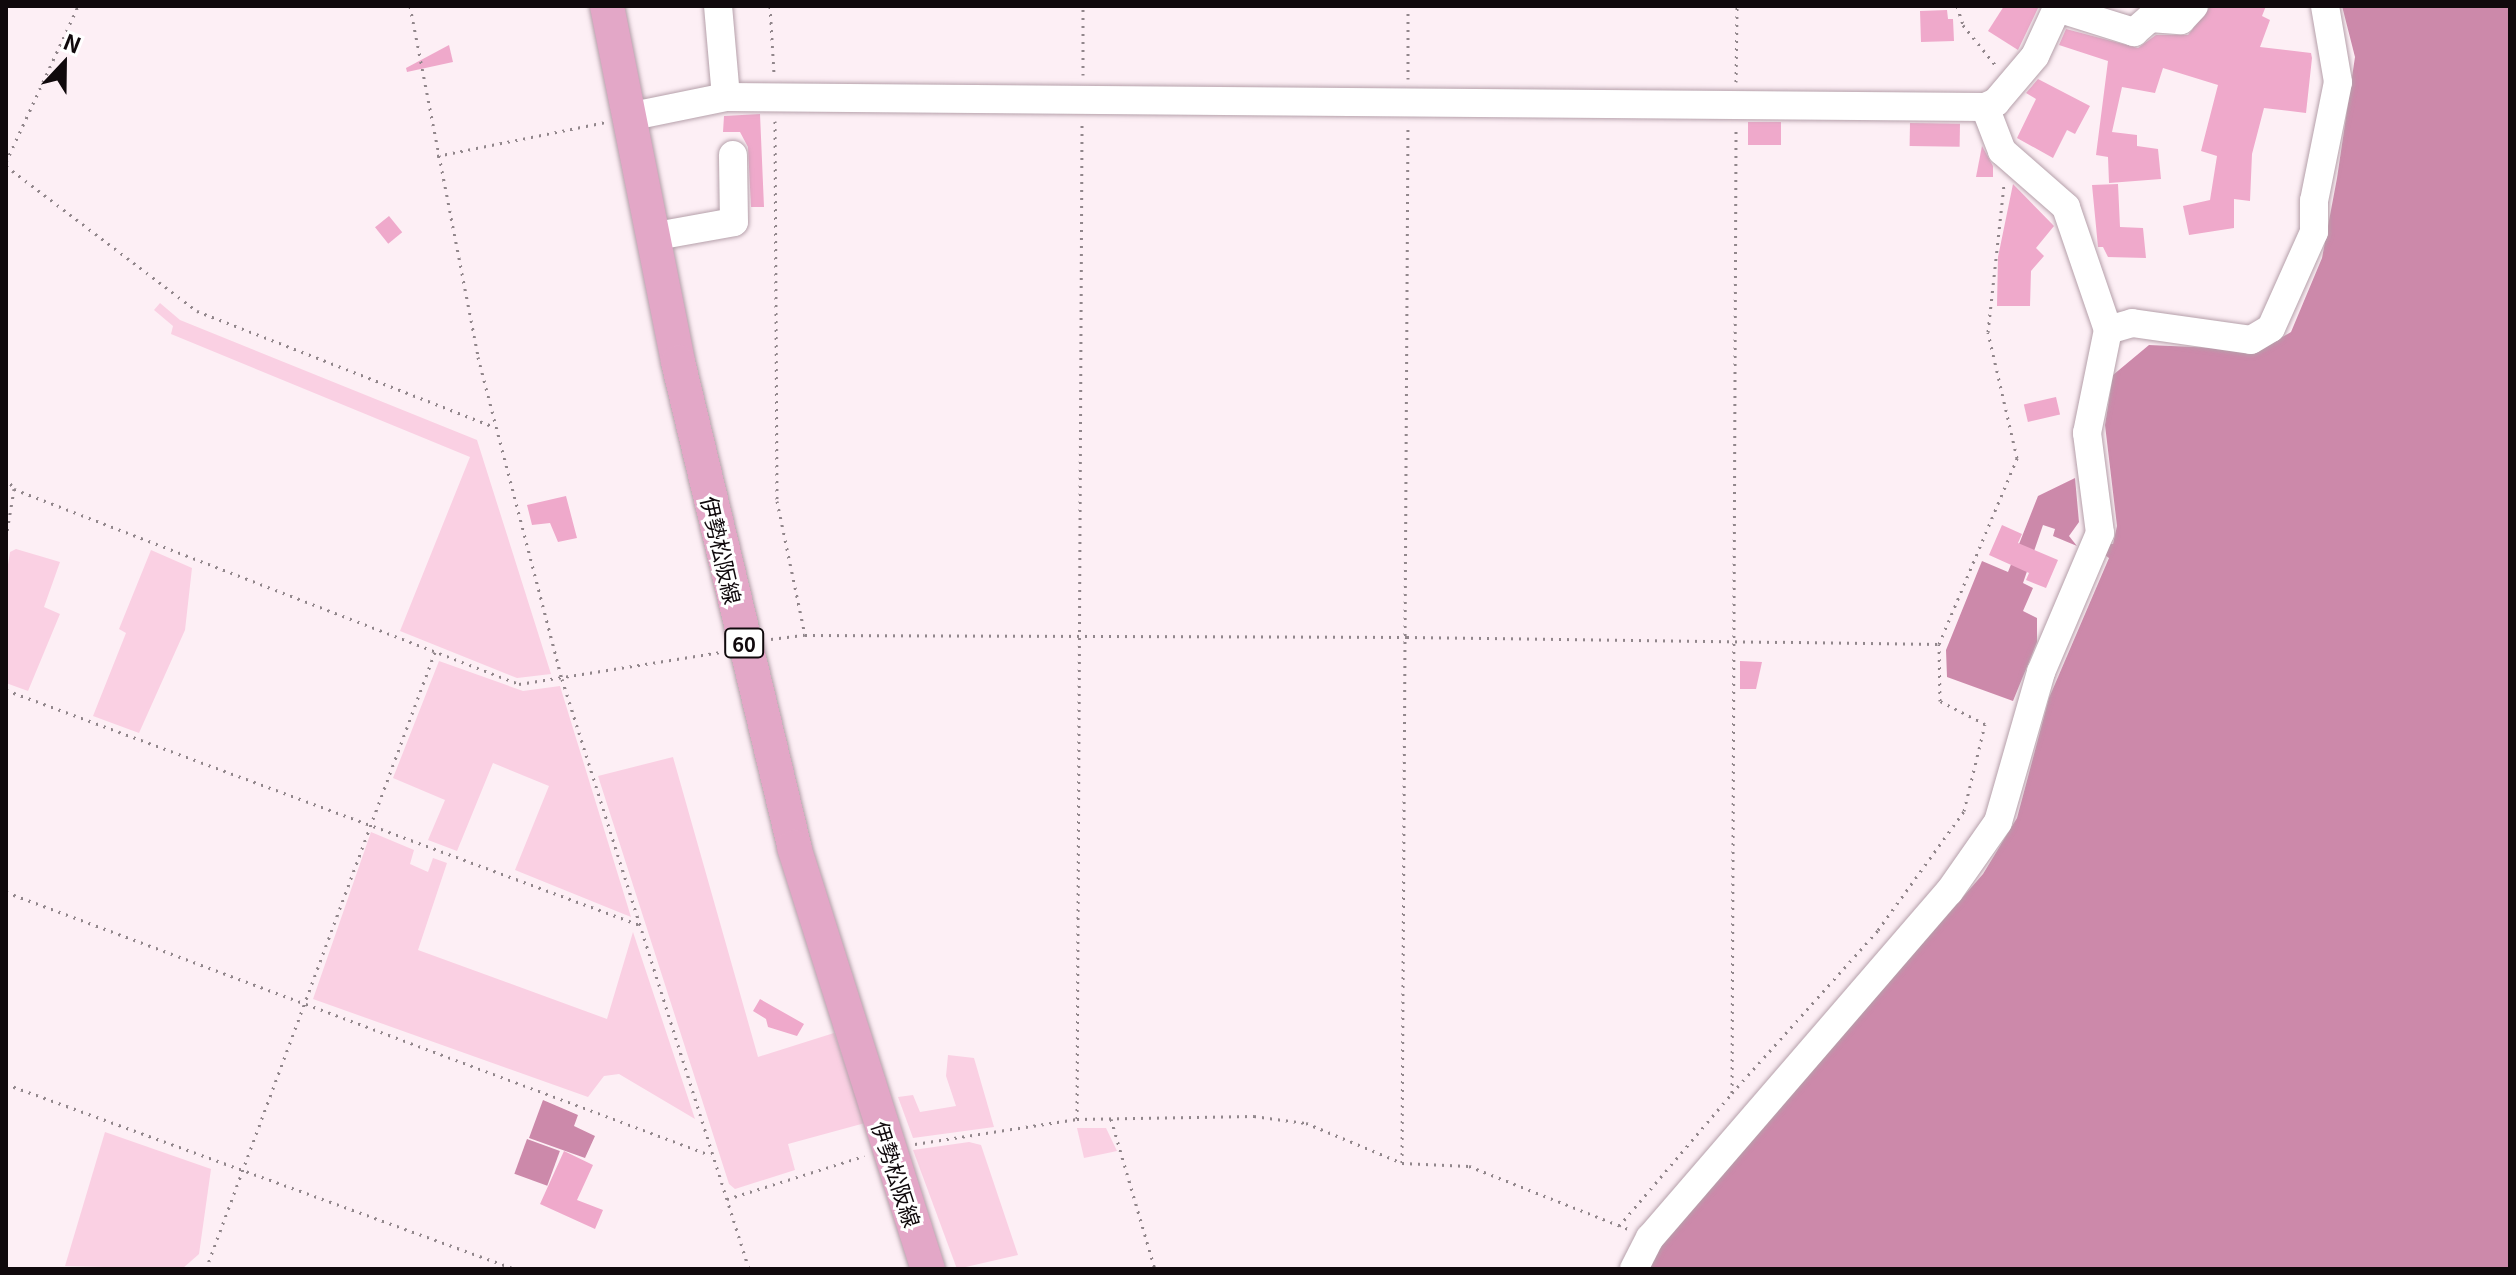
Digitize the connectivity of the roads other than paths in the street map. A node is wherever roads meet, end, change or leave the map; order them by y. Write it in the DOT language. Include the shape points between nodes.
graph roads {
  1 [pos="607,6"];
  2 [pos="718,6"];
  3 [pos="2194,6"];
  4 [pos="2325,6"];
  5 [pos="2057,7"];
  6 [pos="726,97"];
  7 [pos="1985,107"];
  8 [pos="628,117"];
  9 [pos="733,155"];
  10 [pos="651,237"];
  11 [pos="2108,330"];
  12 [pos="928,1269"];
  13 [pos="1634,1269"];
  1 -- 8 [label="main road, 伊勢松阪線 / 60"];
  2 -- 6 [label="street"];
  3 -- 5 [label="street" via="2181,20 2150,18 2134,32"];
  4 -- 11 [label="street" via="2338,82 2314,201 2314,232 2271,328 2251,340 2132,323"];
  5 -- 7 [label="street" via="2035,56 1996,102"];
  6 -- 7 [label="street"];
  6 -- 8 [label="street"];
  7 -- 11 [label="street" via="2008,156 2066,207"];
  8 -- 10 [label="main road, 伊勢松阪線 / 60"];
  9 -- 10 [label="street" via="734,222"];
  10 -- 12 [label="main road, 伊勢松阪線 / 60" via="794,847"];
  11 -- 13 [label="street" via="2087,433 2100,533 2041,672 1998,822 1949,892 1650,1238"];
}
